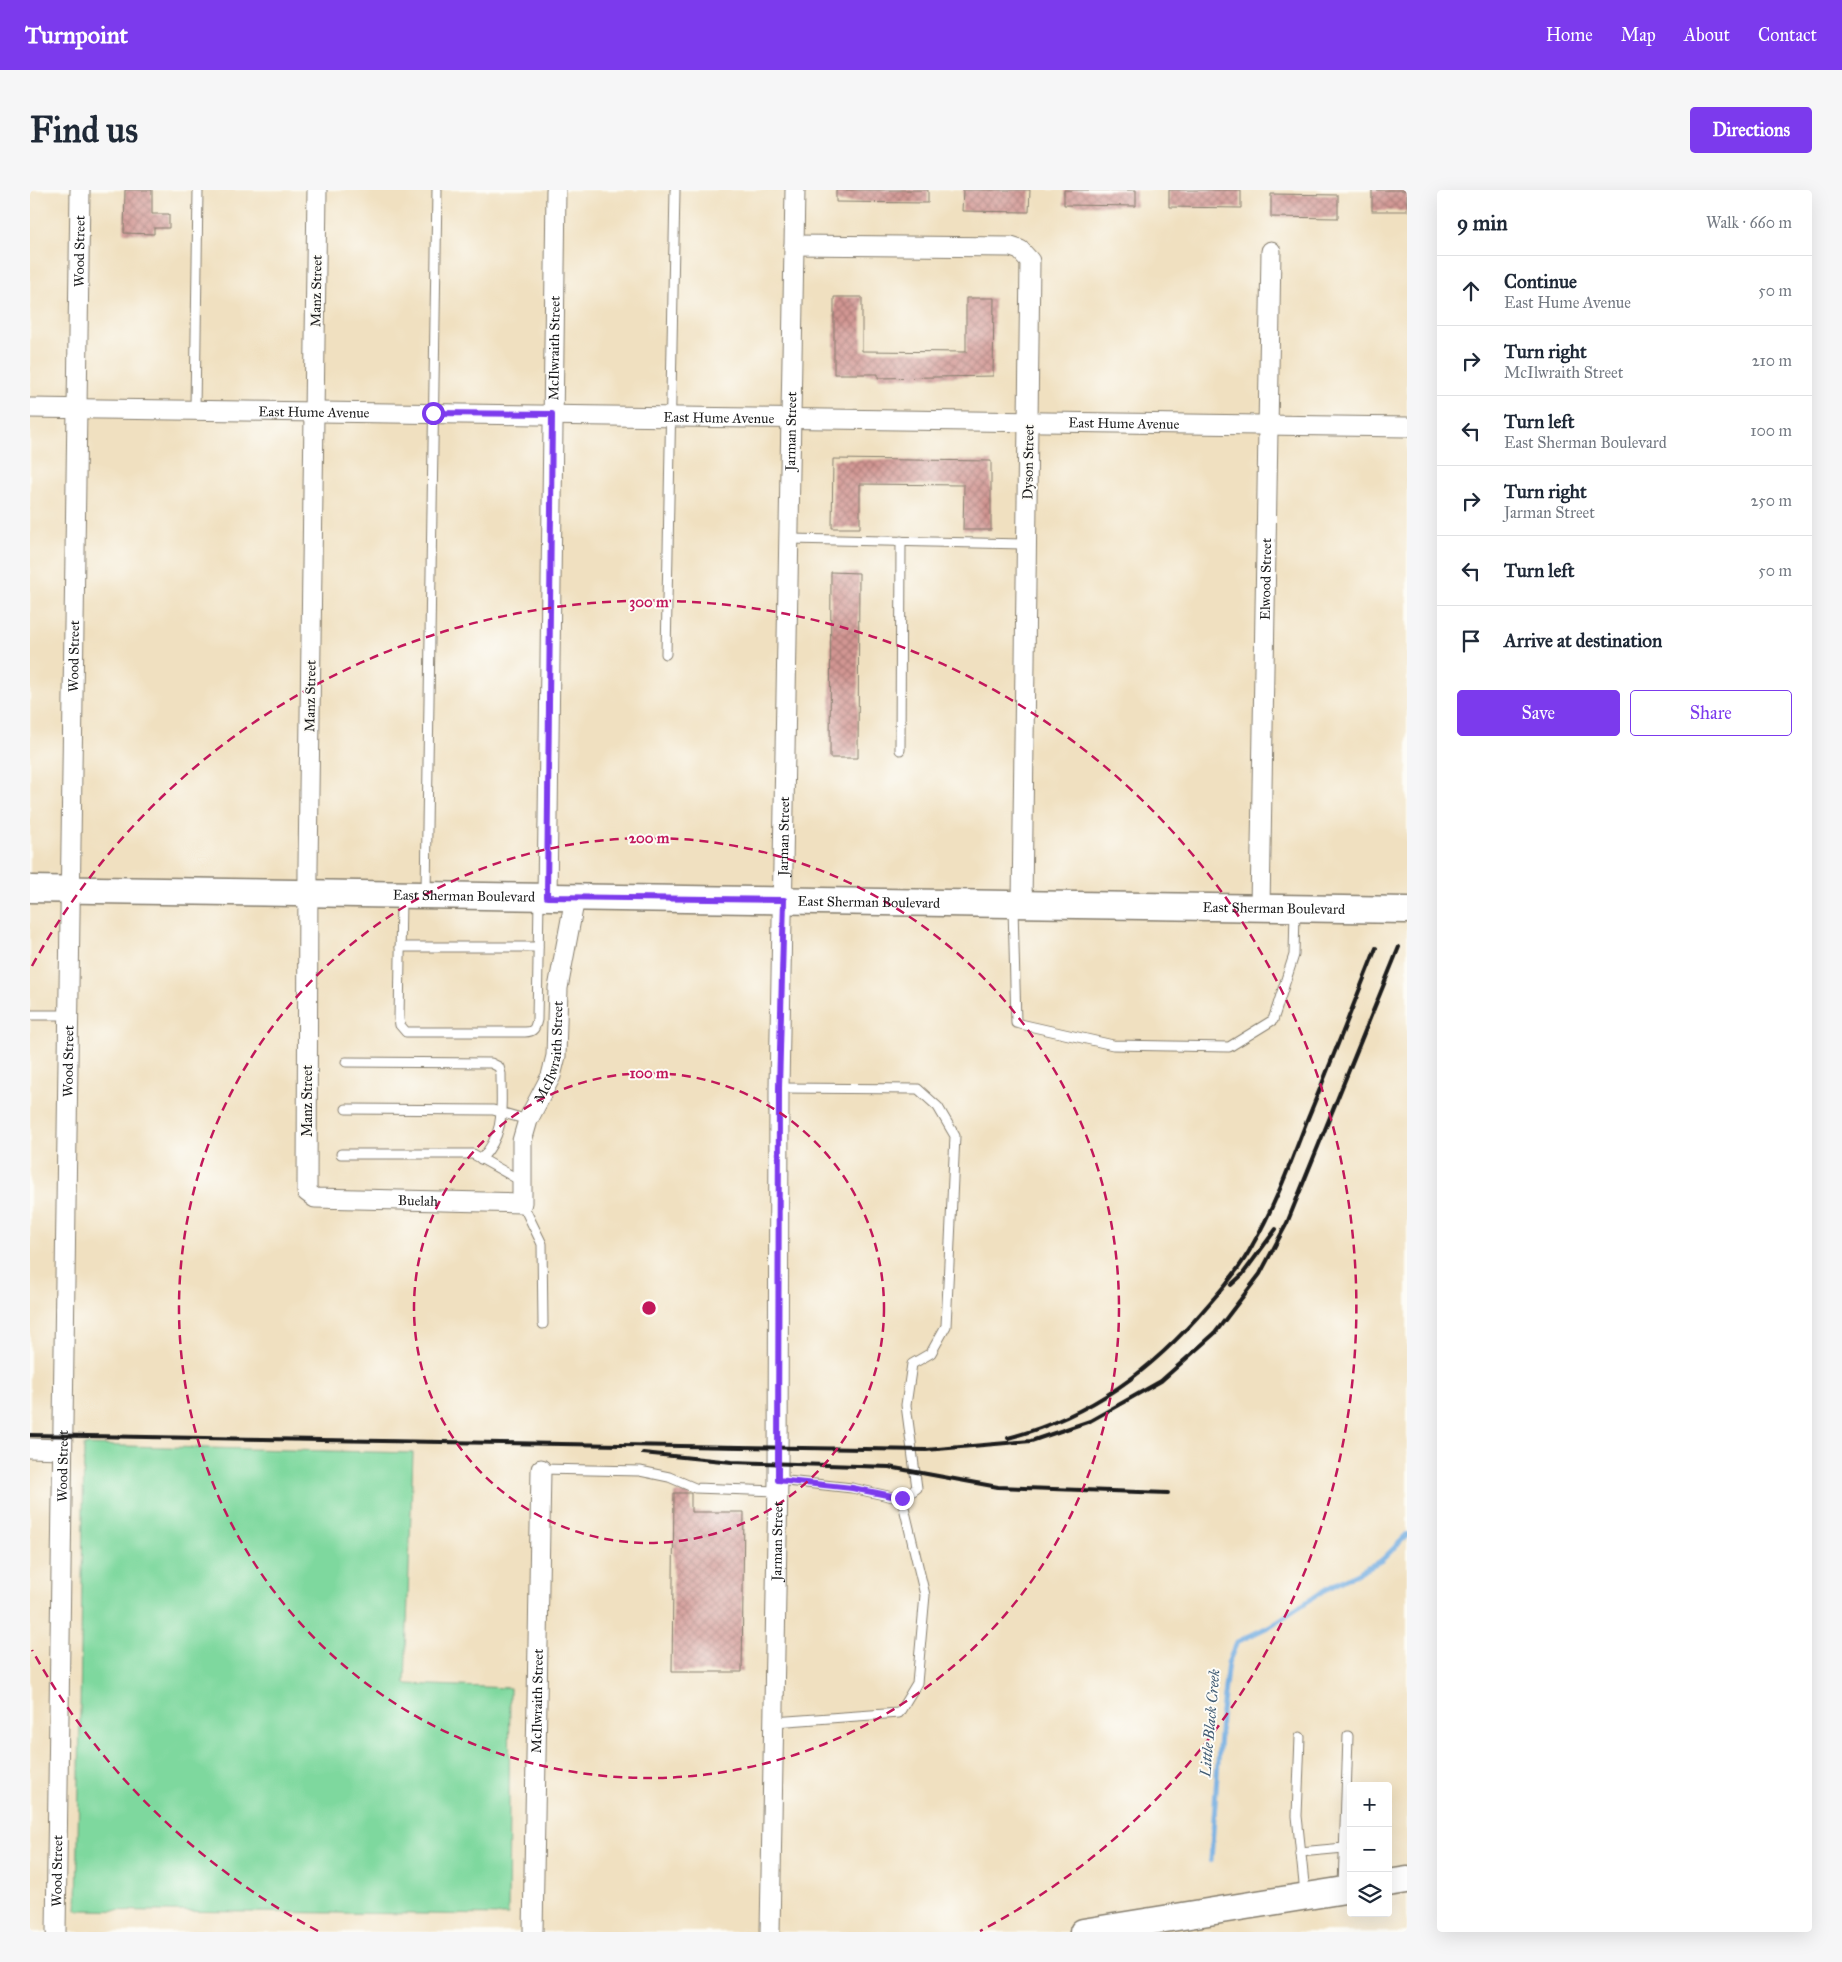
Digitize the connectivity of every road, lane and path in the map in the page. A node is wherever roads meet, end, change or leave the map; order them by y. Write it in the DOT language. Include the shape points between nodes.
graph roads {
  1 [pos="80,190"];
  2 [pos="198,190"];
  3 [pos="318,190"];
  4 [pos="437,190"];
  5 [pos="556,190"];
  6 [pos="675,190"];
  7 [pos="795,190"];
  8 [pos="794,245"];
  9 [pos="1271,251"];
  10 [pos="30,408"];
  11 [pos="77,409"];
  12 [pos="195,410"];
  13 [pos="315,412"];
  14 [pos="433,413"];
  15 [pos="552,414"];
  16 [pos="670,416"];
  17 [pos="792,417"];
  18 [pos="1028,420"];
  19 [pos="1267,424"];
  20 [pos="1407,427"];
  21 [pos="790,539"];
  22 [pos="901,541"];
  23 [pos="1027,544"];
  24 [pos="666,654"];
  25 [pos="900,750"];
  26 [pos="30,889"];
  27 [pos="71,890"];
  28 [pos="308,894"];
  29 [pos="414,895"];
  30 [pos="543,897"];
  31 [pos="575,898"];
  32 [pos="784,900"];
  33 [pos="1018,904"];
  34 [pos="1260,908"];
  35 [pos="1295,908"];
  36 [pos="1407,910"];
  37 [pos="400,947"];
  38 [pos="538,947"];
  39 [pos="30,1015"];
  40 [pos="69,1015"];
  41 [pos="346,1062"];
  42 [pos="779,1088"];
  43 [pos="346,1110"];
  44 [pos="501,1112"];
  45 [pos="528,1120"];
  46 [pos="341,1154"];
  47 [pos="481,1159"];
  48 [pos="521,1181"];
  49 [pos="315,1198"];
  50 [pos="522,1203"];
  51 [pos="543,1324"];
  52 [pos="30,1448"];
  53 [pos="62,1449"];
  54 [pos="541,1469"];
  55 [pos="777,1485"];
  56 [pos="902,1498"];
  57 [pos="774,1722"];
  58 [pos="1348,1736"];
  59 [pos="1300,1737"];
  60 [pos="1344,1848"];
  61 [pos="1300,1852"];
  62 [pos="1407,1880"];
  63 [pos="1392,1882"];
  64 [pos="1347,1889"];
  65 [pos="1306,1896"];
  66 [pos="56,1932"];
  67 [pos="533,1932"];
  68 [pos="770,1932"];
  69 [pos="1083,1932"];
  1 -- 11 [label="street, Wood Street"];
  2 -- 12 [label="lane"];
  3 -- 13 [label="street, Manz Street"];
  4 -- 14 [label="lane"];
  5 -- 15 [label="street, McIlwraith Street"];
  6 -- 16 [label="lane"];
  7 -- 8 [label="street, Jarman Street"];
  8 -- 17 [label="street, Jarman Street"];
  8 -- 18 [label="street, Dyson Street" via="1011,247 1020,250 1026,255 1030,267"];
  9 -- 19 [label="street, Elwood Street"];
  10 -- 11 [label="street, East Hume Avenue"];
  11 -- 12 [label="street, East Hume Avenue"];
  11 -- 27 [label="street, Wood Street"];
  12 -- 13 [label="street, East Hume Avenue"];
  13 -- 14 [label="street, East Hume Avenue"];
  13 -- 28 [label="street, Manz Street"];
  14 -- 15 [label="street, East Hume Avenue"];
  14 -- 29 [label="lane"];
  15 -- 16 [label="street, East Hume Avenue"];
  15 -- 30 [label="street, McIlwraith Street"];
  16 -- 17 [label="street, East Hume Avenue"];
  16 -- 24 [label="lane"];
  17 -- 18 [label="street, East Hume Avenue"];
  17 -- 21 [label="street, Jarman Street"];
  18 -- 19 [label="street, East Hume Avenue"];
  18 -- 23 [label="street, Dyson Street"];
  19 -- 20 [label="street, East Hume Avenue"];
  19 -- 34 [label="street, Elwood Street"];
  21 -- 22 [label="lane"];
  21 -- 32 [label="street, Jarman Street"];
  22 -- 23 [label="lane"];
  22 -- 25 [label="lane"];
  23 -- 33 [label="street, Dyson Street"];
  26 -- 27 [label="main road, East Sherman Boulevard"];
  27 -- 28 [label="main road, East Sherman Boulevard"];
  27 -- 40 [label="street, Wood Street"];
  28 -- 29 [label="main road, East Sherman Boulevard"];
  28 -- 49 [label="street, Manz Street" via="306,1192"];
  29 -- 30 [label="main road, East Sherman Boulevard"];
  29 -- 37 [label="lane"];
  30 -- 31 [label="main road, East Sherman Boulevard"];
  30 -- 38 [label="lane"];
  31 -- 32 [label="main road, East Sherman Boulevard"];
  31 -- 45 [label="street, McIlwraith Street" via="558,988 556,1056 551,1076"];
  32 -- 33 [label="main road, East Sherman Boulevard"];
  32 -- 42 [label="street, Jarman Street"];
  33 -- 34 [label="main road, East Sherman Boulevard"];
  33 -- 35 [label="lane" via="1016,1023 1113,1045 1174,1047 1229,1047 1273,1020 1294,955"];
  34 -- 35 [label="main road, East Sherman Boulevard"];
  35 -- 36 [label="main road, East Sherman Boulevard"];
  37 -- 38 [label="lane"];
  37 -- 38 [label="lane" via="400,1025 406,1032 531,1032 537,1020"];
  39 -- 40 [label="lane"];
  40 -- 53 [label="street, Wood Street"];
  41 -- 44 [label="lane" via="491,1063 499,1067 501,1074"];
  42 -- 55 [label="street, Jarman Street"];
  42 -- 56 [label="lane" via="918,1089 938,1107 954,1136 946,1326 931,1353 912,1364 906,1405 917,1488"];
  43 -- 44 [label="lane"];
  44 -- 45 [label="lane"];
  44 -- 47 [label="lane" via="499,1132"];
  45 -- 48 [label="street, McIlwraith Street" via="522,1141"];
  46 -- 47 [label="lane" via="473,1154"];
  47 -- 48 [label="lane"];
  48 -- 50 [label="street, McIlwraith Street"];
  49 -- 50 [label="street, Buelah"];
  50 -- 51 [label="lane" via="542,1244"];
  52 -- 53 [label="street"];
  53 -- 66 [label="street, Wood Street"];
  54 -- 55 [label="lane" via="640,1471 669,1477 695,1488"];
  54 -- 67 [label="street, McIlwraith Street"];
  55 -- 56 [label="lane" via="852,1488"];
  55 -- 57 [label="street, Jarman Street"];
  56 -- 57 [label="lane" via="925,1595 917,1683 899,1713"];
  57 -- 68 [label="street, Jarman Street"];
  58 -- 60 [label="lane"];
  59 -- 61 [label="lane" via="1297,1816"];
  60 -- 61 [label="lane"];
  60 -- 64 [label="lane"];
  61 -- 65 [label="lane"];
  62 -- 63 [label="main road"];
  64 -- 65 [label="main road"];
  65 -- 69 [label="main road"];
}
